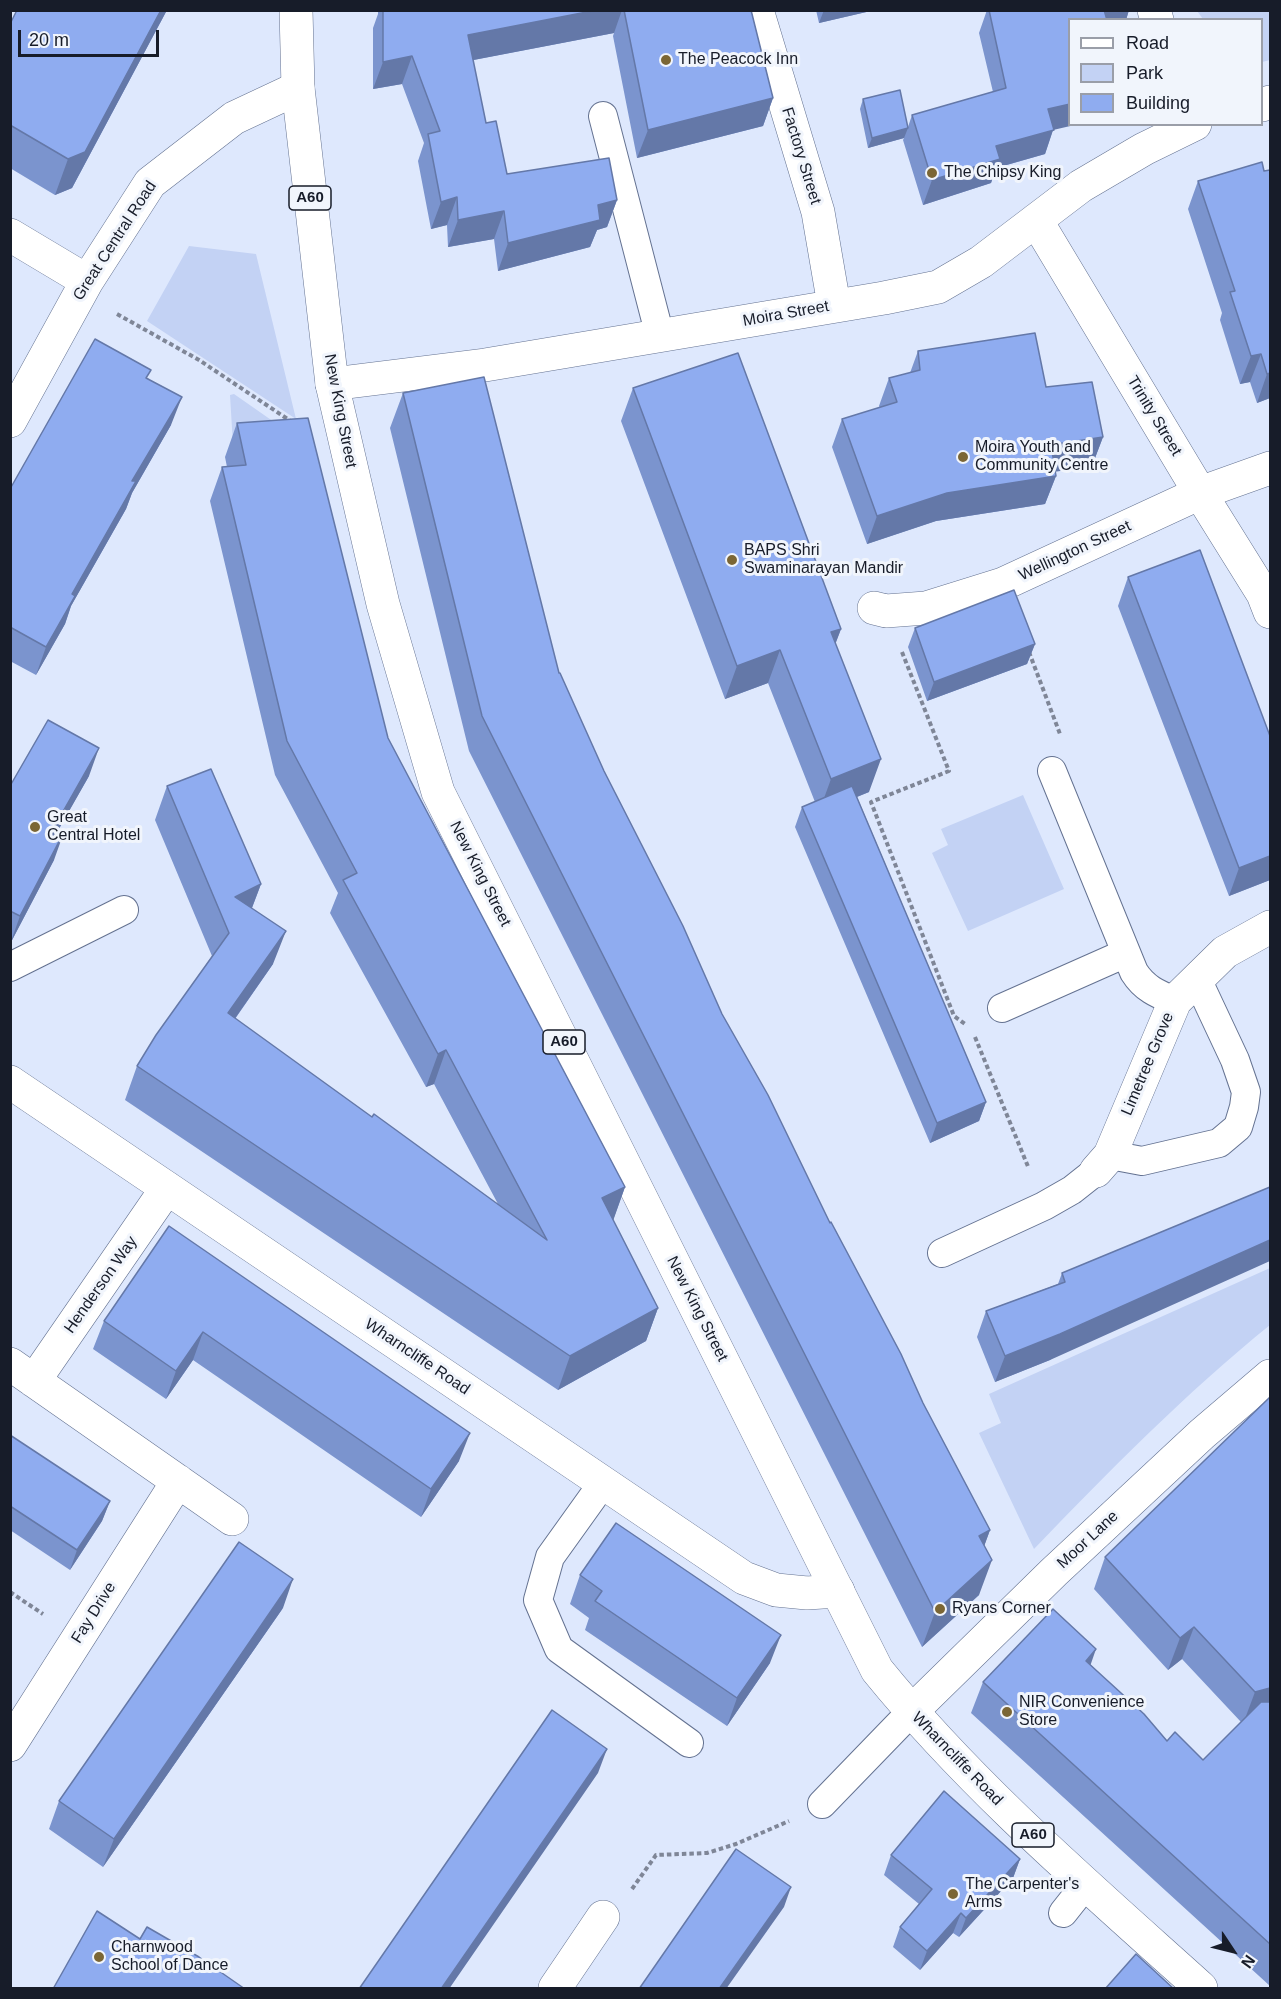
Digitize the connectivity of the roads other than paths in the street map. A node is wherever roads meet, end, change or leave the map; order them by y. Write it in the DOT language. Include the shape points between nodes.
graph roads {
  1 [pos="296,10"];
  2 [pos="757,10"];
  3 [pos="298,88"];
  4 [pos="603,116"];
  5 [pos="1193,126"];
  6 [pos="1036,219"];
  7 [pos="10,235"];
  8 [pos="83,287"];
  9 [pos="834,305"];
  10 [pos="660,336"];
  11 [pos="332,384"];
  12 [pos="10,421"];
  13 [pos="1270,468"];
  14 [pos="1200,493"];
  15 [pos="880,609"];
  16 [pos="1270,612"];
  17 [pos="1052,771"];
  18 [pos="124,910"];
  19 [pos="1270,927"];
  20 [pos="1125,953"];
  21 [pos="10,967"];
  22 [pos="1186,990"];
  23 [pos="1002,1008"];
  24 [pos="10,1082"];
  25 [pos="1103,1163"];
  26 [pos="167,1188"];
  27 [pos="942,1253"];
  28 [pos="22,1373"];
  29 [pos="1270,1376"];
  30 [pos="178,1481"];
  31 [pos="603,1483"];
  32 [pos="232,1519"];
  33 [pos="838,1591"];
  34 [pos="877,1670"];
  35 [pos="911,1712"];
  36 [pos="689,1743"];
  37 [pos="10,1745"];
  38 [pos="822,1804"];
  39 [pos="1086,1884"];
  40 [pos="1063,1913"];
  41 [pos="603,1917"];
  42 [pos="555,1989"];
  43 [pos="1202,1989"];
  1 -- 3 [label="street, New King Street / A60"];
  2 -- 9 [label="street, Factory Street" via="818,212"];
  3 -- 8 [label="street, Great Central Road" via="234,118 150,183"];
  3 -- 11 [label="street, New King Street / A60"];
  4 -- 10 [label="lane"];
  5 -- 6 [label="street, Moira Street" via="1090,181"];
  6 -- 9 [label="street, Moira Street" via="981,262 938,287"];
  6 -- 14 [label="street, Trinity Street"];
  7 -- 8 [label="street"];
  8 -- 12 [label="street, Great Central Road"];
  9 -- 10 [label="street, Moira Street"];
  10 -- 11 [label="street, Moira Street" via="485,365"];
  11 -- 33 [label="street, New King Street / A60" via="383,604 438,792"];
  13 -- 14 [label="street, Wellington Street"];
  14 -- 15 [label="street, Wellington Street" via="1003,584 926,608"];
  14 -- 16 [label="street, Trinity Street" via="1263,594"];
  17 -- 20 [label="lane"];
  18 -- 21 [label="lane"];
  19 -- 22 [label="street, Limetree Grove" via="1225,952"];
  20 -- 22 [label="lane" via="1141,983 1155,993"];
  20 -- 23 [label="lane"];
  22 -- 25 [label="street, Limetree Grove"];
  22 -- 25 [label="lane" via="1235,1060 1246,1092 1238,1127 1219,1143 1142,1161"];
  24 -- 26 [label="street, Wharncliffe Road"];
  25 -- 27 [label="lane" via="1072,1190 1044,1206"];
  26 -- 28 [label="street, Henderson Way"];
  26 -- 31 [label="street, Wharncliffe Road"];
  28 -- 30 [label="street"];
  29 -- 35 [label="street, Moor Lane" via="1095,1533"];
  30 -- 32 [label="street"];
  30 -- 37 [label="street, Fay Drive"];
  31 -- 33 [label="street, Wharncliffe Road" via="744,1578 776,1590"];
  31 -- 36 [label="lane" via="550,1557 538,1600 559,1649"];
  33 -- 34 [label="street, New King Street / A60"];
  34 -- 35 [label="street, Wharncliffe Road / A60"];
  35 -- 38 [label="lane"];
  35 -- 39 [label="street, Wharncliffe Road / A60" via="975,1781"];
  39 -- 40 [label="lane"];
  39 -- 43 [label="street, Wharncliffe Road / A60"];
  41 -- 42 [label="street"];
}
